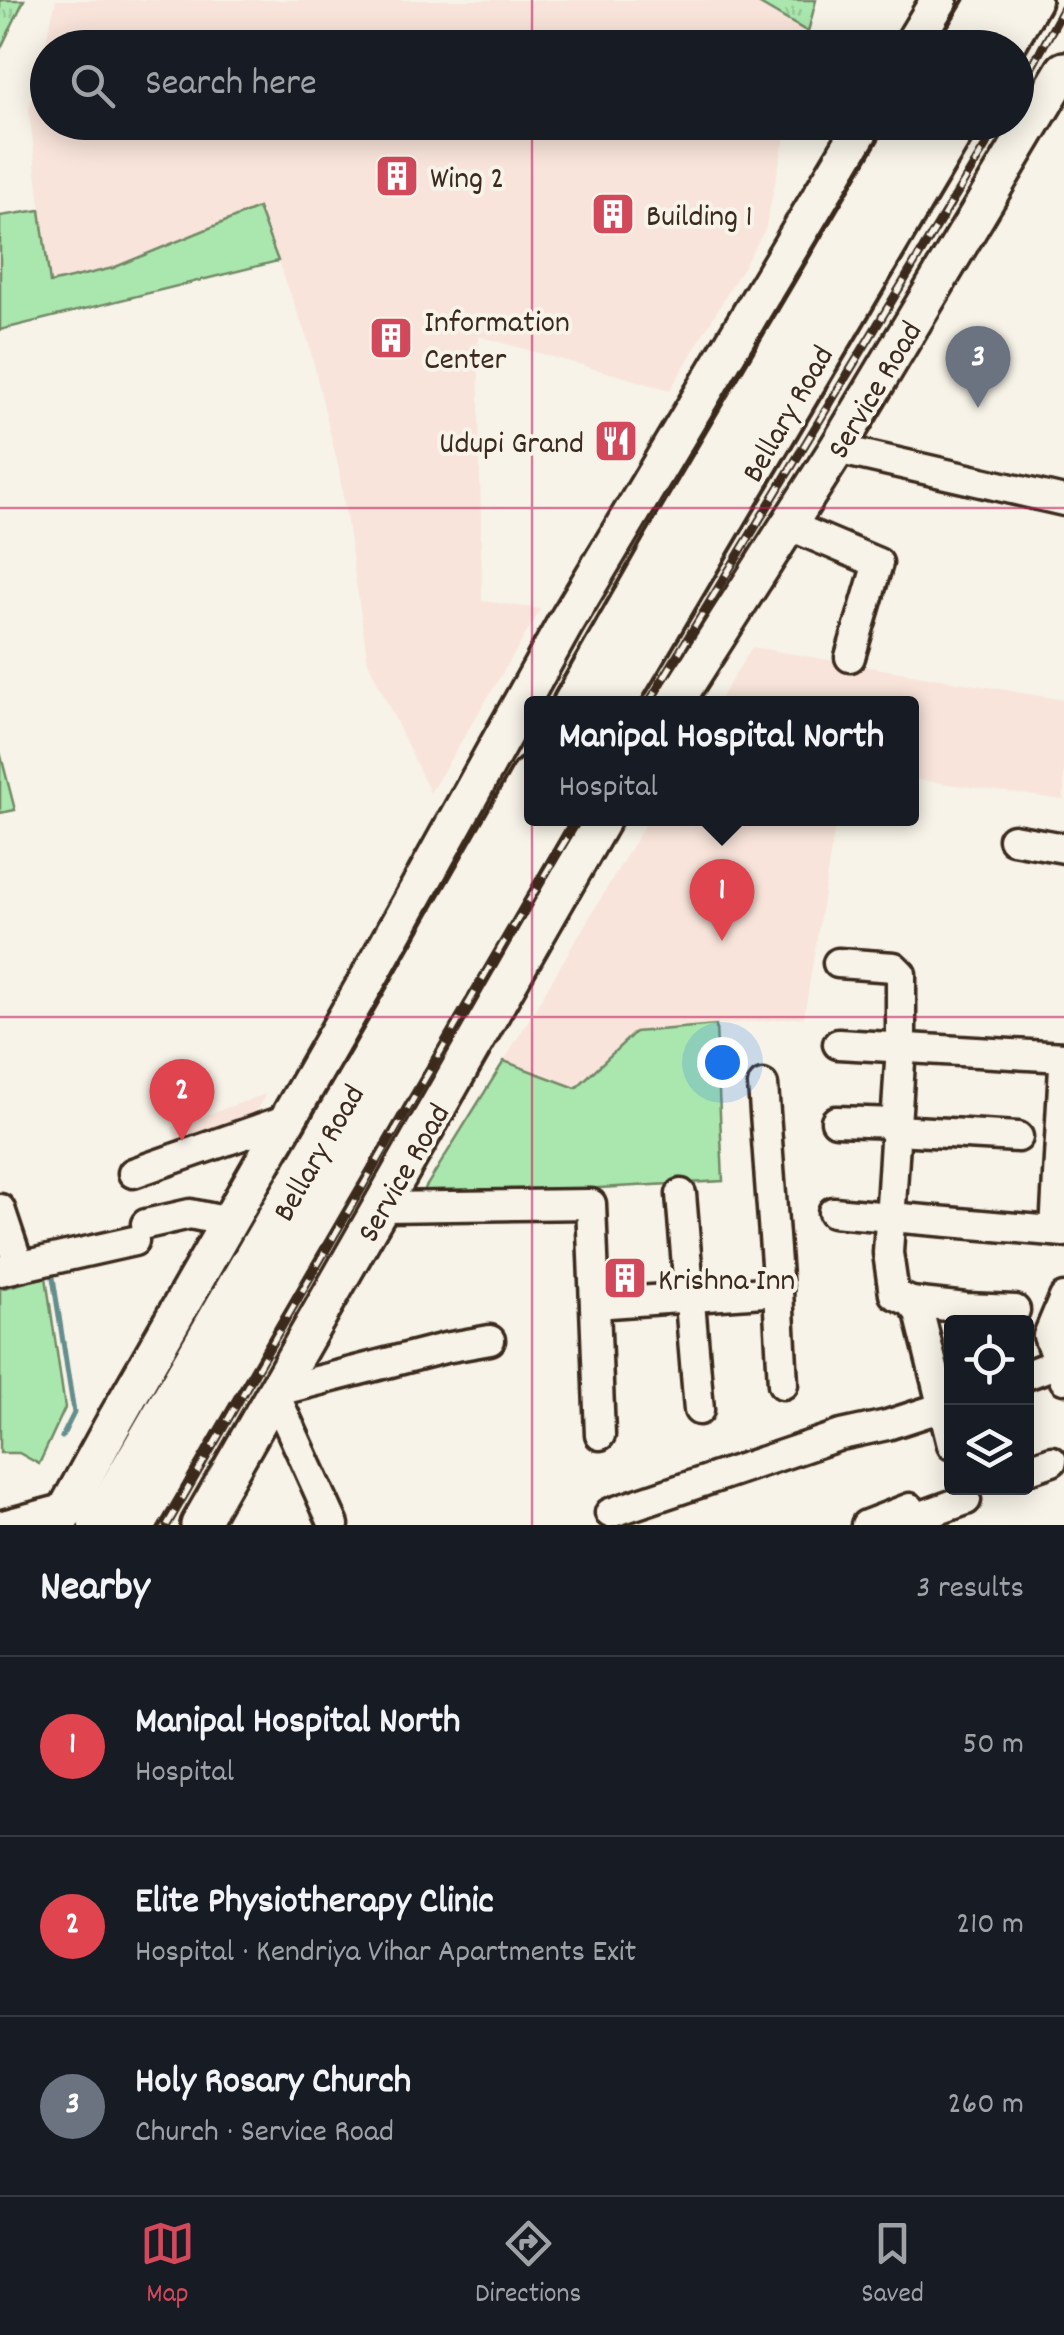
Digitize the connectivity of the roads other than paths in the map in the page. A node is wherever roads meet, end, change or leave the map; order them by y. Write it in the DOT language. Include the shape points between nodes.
graph roads {
  1 [pos="939,0"];
  2 [pos="989,0"];
  3 [pos="1030,0"];
  4 [pos="921,30"];
  5 [pos="971,30"];
  6 [pos="1012,30"];
  7 [pos="1064,70"];
  8 [pos="1034,120"];
  9 [pos="854,140"];
  10 [pos="903,140"];
  11 [pos="947,140"];
  12 [pos="1022,140"];
  13 [pos="837,448"];
  14 [pos="1064,501"];
  15 [pos="788,525"];
  16 [pos="850,658"];
  17 [pos="525,696"];
  18 [pos="579,696"];
  19 [pos="619,696"];
  20 [pos="679,696"];
  21 [pos="524,698"];
  22 [pos="524,791"];
  23 [pos="542,826"];
  24 [pos="598,826"];
  25 [pos="1013,839"];
  26 [pos="1064,848"];
  27 [pos="838,962"];
  28 [pos="838,1044"];
  29 [pos="901,1046"];
  30 [pos="1064,1057"];
  31 [pos="1064,1066"];
  32 [pos="763,1085"];
  33 [pos="288,1119"];
  34 [pos="836,1122"];
  35 [pos="896,1126"];
  36 [pos="1018,1137"];
  37 [pos="133,1173"];
  38 [pos="681,1194"];
  39 [pos="383,1207"];
  40 [pos="0,1209"];
  41 [pos="834,1212"];
  42 [pos="891,1216"];
  43 [pos="225,1228"];
  44 [pos="1060,1231"];
  45 [pos="140,1233"];
  46 [pos="12,1265"];
  47 [pos="778,1291"];
  48 [pos="690,1298"];
  49 [pos="1064,1298"];
  50 [pos="911,1302"];
  51 [pos="595,1304"];
  52 [pos="1015,1310"];
  53 [pos="490,1340"];
  54 [pos="1061,1371"];
  55 [pos="1034,1374"];
  56 [pos="783,1384"];
  57 [pos="274,1392"];
  58 [pos="947,1405"];
  59 [pos="944,1407"];
  60 [pos="699,1410"];
  61 [pos="600,1434"];
  62 [pos="967,1498"];
  63 [pos="911,1510"];
  64 [pos="610,1513"];
  65 [pos="68,1521"];
  66 [pos="4,1525"];
  67 [pos="136,1525"];
  68 [pos="199,1525"];
  69 [pos="334,1525"];
  70 [pos="866,1525"];
  1 -- 4 [label="main road"];
  2 -- 5 [label="highway"];
  3 -- 6 [label="highway"];
  7 -- 8 [label="main road, Service Road"];
  9 -- 17 [label="main road"];
  10 -- 18 [label="highway, Bellary Road"];
  11 -- 19 [label="highway, Bellary Road"];
  12 -- 13 [label="main road, Service Road"];
  13 -- 14 [label="street"];
  13 -- 15 [label="main road, Service Road"];
  15 -- 16 [label="street" via="878,564"];
  15 -- 20 [label="main road, Service Road"];
  21 -- 33 [label="main road"];
  22 -- 65 [label="highway, Bellary Road" via="388,1031"];
  23 -- 67 [label="highway, Bellary Road"];
  24 -- 39 [label="main road, Service Road"];
  25 -- 26 [label="street"];
  27 -- 29 [label="street" via="894,967 901,974"];
  28 -- 29 [label="street"];
  29 -- 30 [label="street"];
  29 -- 35 [label="street"];
  31 -- 44 [label="street"];
  32 -- 47 [label="street"];
  33 -- 37 [label="street"];
  33 -- 43 [label="main road"];
  34 -- 35 [label="street"];
  35 -- 36 [label="street"];
  35 -- 42 [label="street"];
  38 -- 48 [label="street"];
  39 -- 51 [label="street" via="591,1204"];
  39 -- 57 [label="main road, Service Road"];
  40 -- 46 [label="street"];
  41 -- 42 [label="street"];
  42 -- 44 [label="street"];
  42 -- 50 [label="street" via="894,1294"];
  43 -- 45 [label="street"];
  43 -- 45 [label="street" via="190,1214"];
  43 -- 65 [label="main road"];
  45 -- 46 [label="street"];
  47 -- 48 [label="street"];
  47 -- 56 [label="street"];
  48 -- 51 [label="street"];
  48 -- 60 [label="street"];
  49 -- 54 [label="street" via="1048,1336"];
  50 -- 52 [label="street"];
  50 -- 58 [label="street"];
  51 -- 61 [label="street"];
  53 -- 57 [label="street"];
  54 -- 55 [label="street"];
  57 -- 68 [label="main road, Service Road"];
  57 -- 69 [label="street"];
  59 -- 64 [label="street" via="841,1434"];
  62 -- 63 [label="street"];
  63 -- 70 [label="street"];
  65 -- 66 [label="street"];
}
